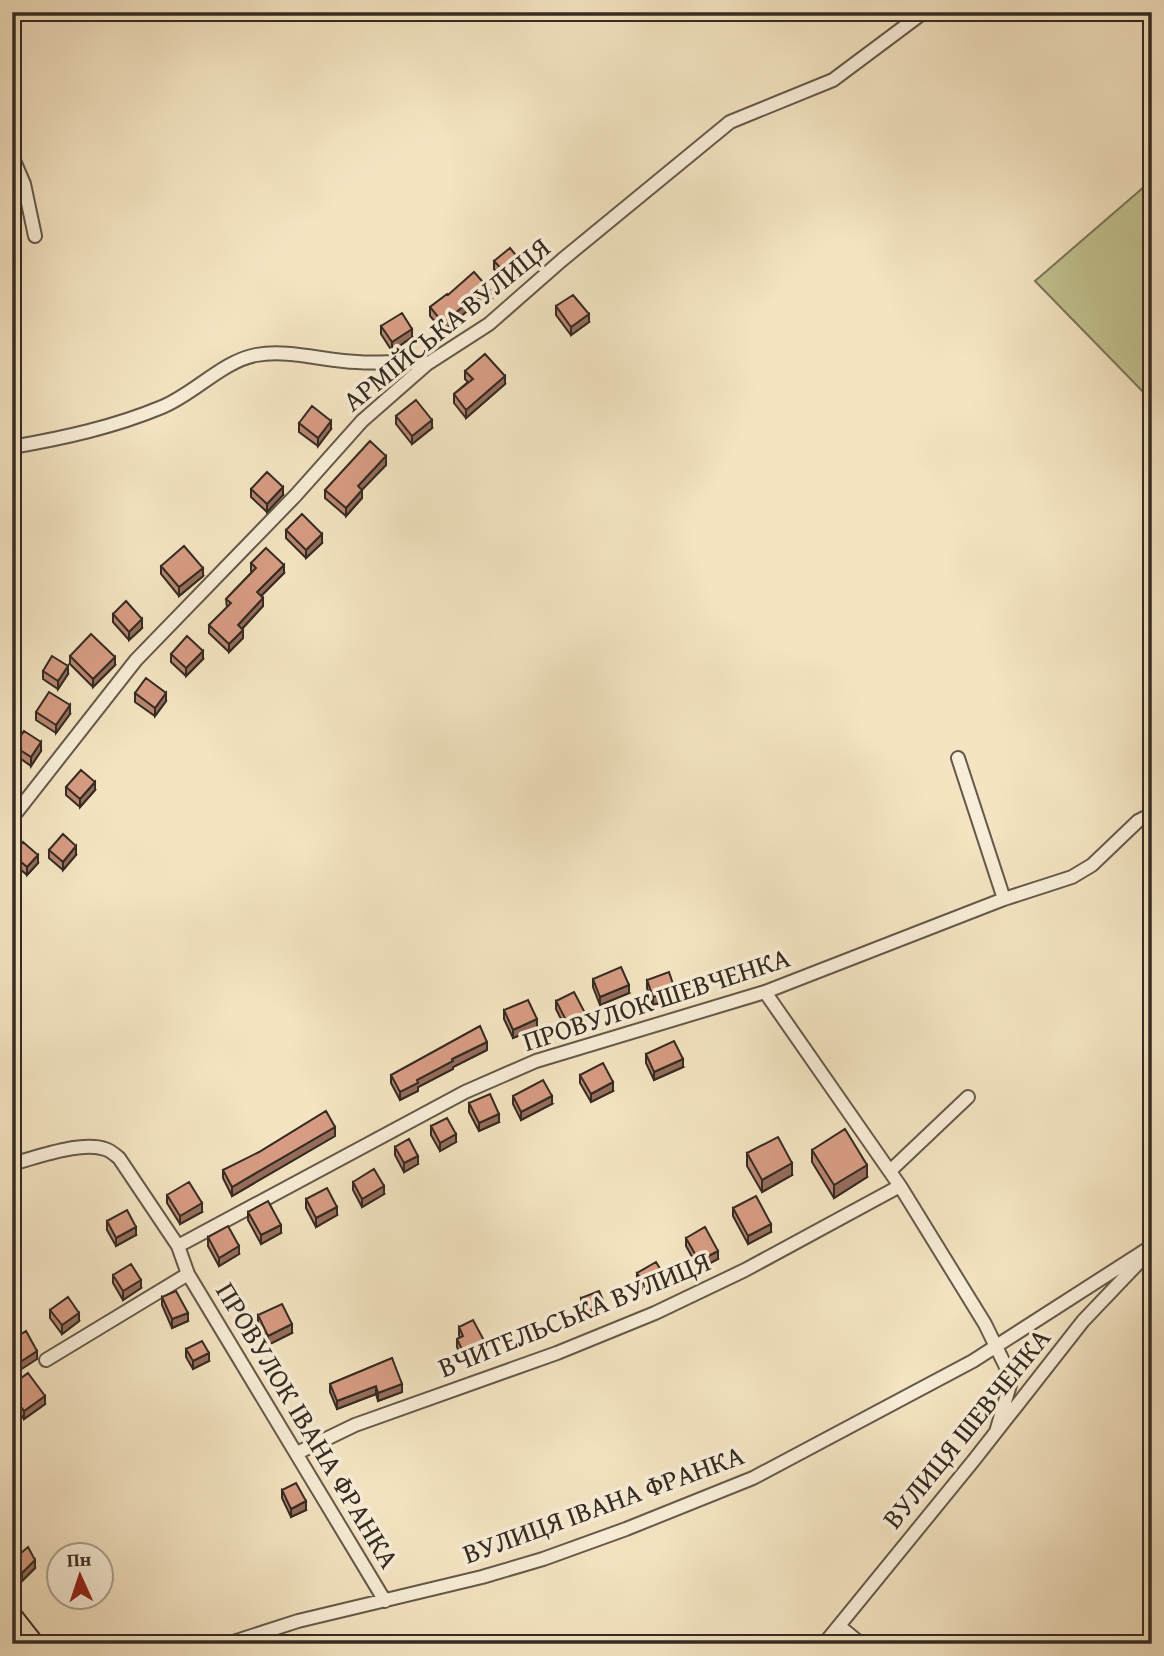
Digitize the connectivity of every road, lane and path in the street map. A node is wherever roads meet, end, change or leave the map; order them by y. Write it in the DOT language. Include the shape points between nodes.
graph roads {
  1 [pos="924,12"];
  2 [pos="12,156"];
  3 [pos="35,236"];
  4 [pos="427,364"];
  5 [pos="12,447"];
  6 [pos="958,758"];
  7 [pos="1152,814"];
  8 [pos="12,818"];
  9 [pos="1004,899"];
  10 [pos="765,992"];
  11 [pos="968,1097"];
  12 [pos="12,1164"];
  13 [pos="890,1171"];
  14 [pos="900,1186"];
  15 [pos="178,1246"];
  16 [pos="1152,1248"];
  17 [pos="188,1274"];
  18 [pos="996,1345"];
  19 [pos="46,1360"];
  20 [pos="996,1432"];
  21 [pos="298,1453"];
  22 [pos="385,1601"];
  23 [pos="12,1616"];
  24 [pos="839,1626"];
  25 [pos="34,1644"];
  26 [pos="228,1644"];
  27 [pos="824,1644"];
  28 [pos="861,1644"];
  1 -- 4 [label="street, АРМІЙСЬКА ВУЛИЦЯ" via="833,80 730,122 489,324"];
  2 -- 3 [label="street" via="24,184"];
  4 -- 5 [label="street" via="257,355 238,360 163,407 82,435"];
  4 -- 8 [label="street, АРМІЙСЬКА ВУЛИЦЯ" via="362,421 135,660"];
  6 -- 9 [label="street"];
  7 -- 9 [label="street, ПРОВУЛОК ШЕВЧЕНКА" via="1072,877"];
  9 -- 10 [label="street, ПРОВУЛОК ШЕВЧЕНКА"];
  10 -- 13 [label="street"];
  10 -- 15 [label="street, ПРОВУЛОК ШЕВЧЕНКА" via="536,1061 465,1093"];
  11 -- 13 [label="street"];
  12 -- 15 [label="street, ПРОВУЛОК ІВАНА ФРАНКА" via="74,1149 106,1149 132,1175"];
  13 -- 14 [label="street"];
  14 -- 18 [label="street"];
  14 -- 21 [label="street, ВЧИТЕЛЬСЬКА ВУЛИЦЯ" via="746,1270 655,1313 355,1425"];
  15 -- 17 [label="street, ПРОВУЛОК ІВАНА ФРАНКА"];
  16 -- 18 [label="street, ВУЛИЦЯ ІВАНА ФРАНКА"];
  16 -- 20 [label="street, ВУЛИЦЯ ШЕВЧЕНКА" via="1083,1321"];
  17 -- 19 [label="street"];
  17 -- 21 [label="street, ПРОВУЛОК ІВАНА ФРАНКА"];
  18 -- 20 [label="street" via="1010,1385"];
  18 -- 22 [label="street, ВУЛИЦЯ ІВАНА ФРАНКА" via="753,1478 543,1559"];
  20 -- 24 [label="street, ВУЛИЦЯ ШЕВЧЕНКА"];
  21 -- 22 [label="street, ПРОВУЛОК ІВАНА ФРАНКА"];
  22 -- 26 [label="street, ВУЛИЦЯ ІВАНА ФРАНКА" via="298,1621"];
  23 -- 25 [label="main road"];
  24 -- 27 [label="street, ВУЛИЦЯ ШЕВЧЕНКА"];
  24 -- 28 [label="street"];
}
